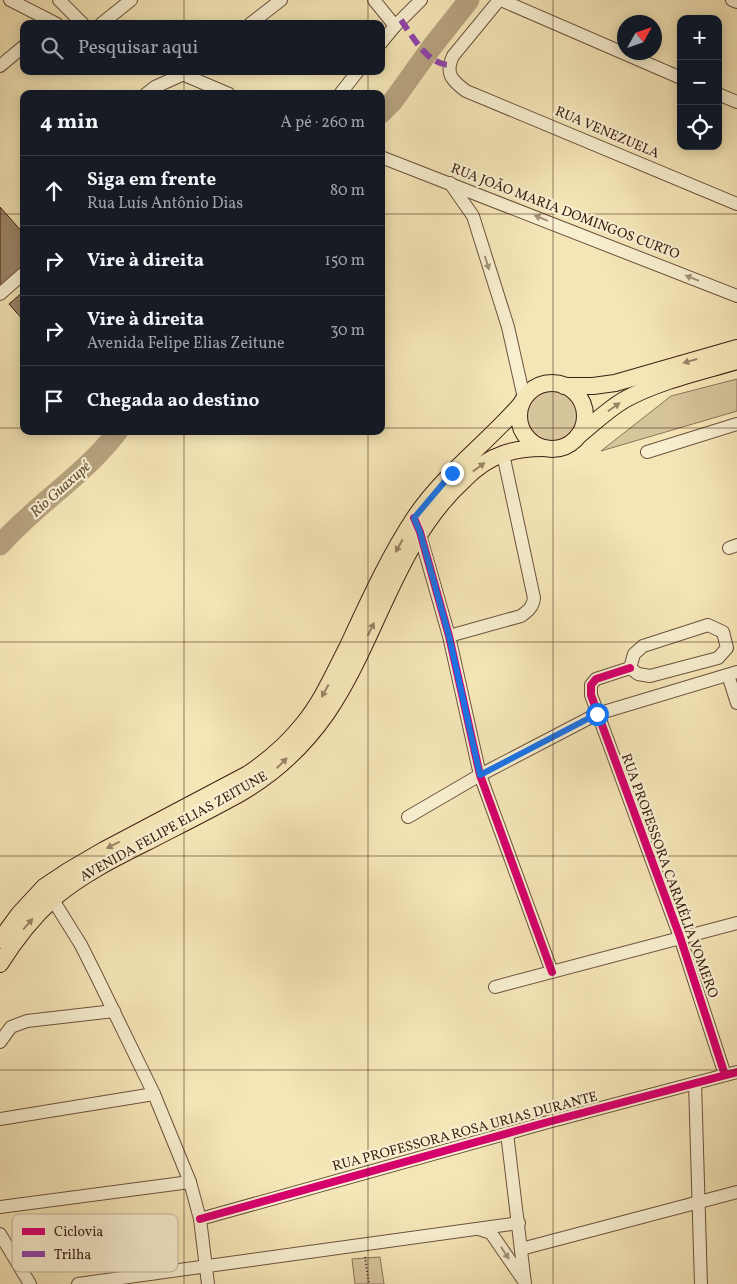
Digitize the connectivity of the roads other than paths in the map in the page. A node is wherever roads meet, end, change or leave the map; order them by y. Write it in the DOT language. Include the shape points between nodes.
graph roads {
  1 [pos="10,0"];
  2 [pos="59,0"];
  3 [pos="131,0"];
  4 [pos="281,0"];
  5 [pos="374,0"];
  6 [pos="421,0"];
  7 [pos="500,0"];
  8 [pos="732,0"];
  9 [pos="737,2"];
  10 [pos="47,20"];
  11 [pos="79,20"];
  12 [pos="106,20"];
  13 [pos="255,20"];
  14 [pos="395,26"];
  15 [pos="385,38"];
  16 [pos="20,49"];
  17 [pos="0,66"];
  18 [pos="177,75"];
  19 [pos="188,75"];
  20 [pos="355,75"];
  21 [pos="677,76"];
  22 [pos="151,90"];
  23 [pos="220,90"];
  24 [pos="343,90"];
  25 [pos="722,96"];
  26 [pos="737,102"];
  27 [pos="385,158"];
  28 [pos="450,183"];
  29 [pos="482,195"];
  30 [pos="737,204"];
  31 [pos="473,216"];
  32 [pos="20,276"];
  33 [pos="0,294"];
  34 [pos="737,296"];
  35 [pos="737,348"];
  36 [pos="737,361"];
  37 [pos="564,386"];
  38 [pos="523,401"];
  39 [pos="737,424"];
  40 [pos="577,438"];
  41 [pos="544,448"];
  42 [pos="647,452"];
  43 [pos="502,454"];
  44 [pos="417,525"];
  45 [pos="449,636"];
  46 [pos="630,668"];
  47 [pos="732,673"];
  48 [pos="737,703"];
  49 [pos="597,714"];
  50 [pos="480,775"];
  51 [pos="408,817"];
  52 [pos="49,893"];
  53 [pos="737,922"];
  54 [pos="680,937"];
  55 [pos="0,940"];
  56 [pos="0,964"];
  57 [pos="552,972"];
  58 [pos="495,987"];
  59 [pos="114,1011"];
  60 [pos="0,1042"];
  61 [pos="731,1074"];
  62 [pos="695,1083"];
  63 [pos="154,1094"];
  64 [pos="0,1119"];
  65 [pos="507,1133"];
  66 [pos="190,1182"];
  67 [pos="737,1192"];
  68 [pos="700,1202"];
  69 [pos="0,1206"];
  70 [pos="200,1219"];
  71 [pos="519,1223"];
  72 [pos="479,1229"];
  73 [pos="0,1234"];
  74 [pos="521,1249"];
  75 [pos="12,1254"];
  76 [pos="206,1266"];
  77 [pos="178,1271"];
  78 [pos="23,1272"];
  79 [pos="170,1272"];
  80 [pos="103,1283"];
  81 [pos="30,1284"];
  82 [pos="78,1284"];
  83 [pos="208,1284"];
  84 [pos="525,1284"];
  85 [pos="701,1284"];
  1 -- 10 [label="street"];
  2 -- 11 [label="street"];
  3 -- 12 [label="street"];
  4 -- 13 [label="street"];
  5 -- 14 [label="street"];
  6 -- 14 [label="street"];
  7 -- 21 [label="street"];
  7 -- 30 [label="street, RUA VENEZUELA" via="449,64 452,78 466,91"];
  8 -- 9 [label="street"];
  14 -- 15 [label="street"];
  16 -- 17 [label="street"];
  18 -- 22 [label="street"];
  19 -- 23 [label="street"];
  20 -- 24 [label="street"];
  25 -- 26 [label="street"];
  27 -- 28 [label="street, RUA JOÃO MARIA DOMINGOS CURTO"];
  28 -- 29 [label="street, RUA JOÃO MARIA DOMINGOS CURTO"];
  28 -- 31 [label="street"];
  29 -- 31 [label="street"];
  34 -- 29 [label="street, RUA JOÃO MARIA DOMINGOS CURTO, one-way"];
  31 -- 38 [label="street, one-way" via="508,327"];
  32 -- 33 [label="street"];
  35 -- 37 [label="main road, one-way" via="615,383"];
  40 -- 36 [label="main road, one-way" via="614,407 638,394"];
  37 -- 38 [label="main road" via="541,385 529,392"];
  37 -- 40 [label="main road" via="576,395 584,409 584,424"];
  38 -- 41 [label="main road" via="519,418 523,431 531,442"];
  38 -- 44 [label="main road, AVENIDA FELIPE ELIAS ZEITUNE" via="506,422 452,473"];
  39 -- 42 [label="street"];
  40 -- 41 [label="main road" via="558,448"];
  41 -- 43 [label="main road, AVENIDA FELIPE ELIAS ZEITUNE"];
  44 -- 43 [label="main road, AVENIDA FELIPE ELIAS ZEITUNE, one-way" via="483,464"];
  43 -- 45 [label="street" via="533,603 521,616"];
  44 -- 45 [label="street"];
  44 -- 52 [label="main road, AVENIDA FELIPE ELIAS ZEITUNE" via="369,602 325,690 290,738 248,774 85,860"];
  45 -- 50 [label="street"];
  46 -- 46 [label="street" via="634,654 643,646 708,625 723,632 726,640 727,648 718,658 650,676 638,674"];
  46 -- 49 [label="street, RUA PROFESSORA CARMÉLIA VOMERO" via="592,681 591,694"];
  47 -- 48 [label="street"];
  47 -- 49 [label="street"];
  49 -- 50 [label="street"];
  49 -- 54 [label="street, RUA PROFESSORA CARMÉLIA VOMERO"];
  50 -- 51 [label="street"];
  50 -- 57 [label="street"];
  52 -- 55 [label="main road, AVENIDA FELIPE ELIAS ZEITUNE" via="19,914"];
  56 -- 52 [label="main road, AVENIDA FELIPE ELIAS ZEITUNE, one-way"];
  52 -- 59 [label="street" via="81,945"];
  53 -- 54 [label="street"];
  54 -- 57 [label="street"];
  54 -- 61 [label="street, RUA PROFESSORA CARMÉLIA VOMERO"];
  57 -- 58 [label="street"];
  59 -- 60 [label="street" via="27,1021 11,1027"];
  59 -- 63 [label="street"];
  61 -- 62 [label="street, RUA PROFESSORA ROSA URIAS DURANTE"];
  62 -- 65 [label="street, RUA PROFESSORA ROSA URIAS DURANTE"];
  62 -- 68 [label="street"];
  63 -- 64 [label="street"];
  63 -- 66 [label="street"];
  65 -- 70 [label="street, RUA PROFESSORA ROSA URIAS DURANTE"];
  65 -- 71 [label="street"];
  66 -- 69 [label="street"];
  66 -- 70 [label="street"];
  67 -- 68 [label="street"];
  68 -- 74 [label="street"];
  68 -- 85 [label="street"];
  70 -- 76 [label="street"];
  71 -- 72 [label="street"];
  71 -- 74 [label="street"];
  72 -- 76 [label="street"];
  72 -- 84 [label="street, one-way" via="491,1233"];
  73 -- 75 [label="street"];
  74 -- 84 [label="street"];
  76 -- 77 [label="street"];
  76 -- 83 [label="street"];
  78 -- 81 [label="street"];
  79 -- 80 [label="street"];
  80 -- 82 [label="street"];
}
